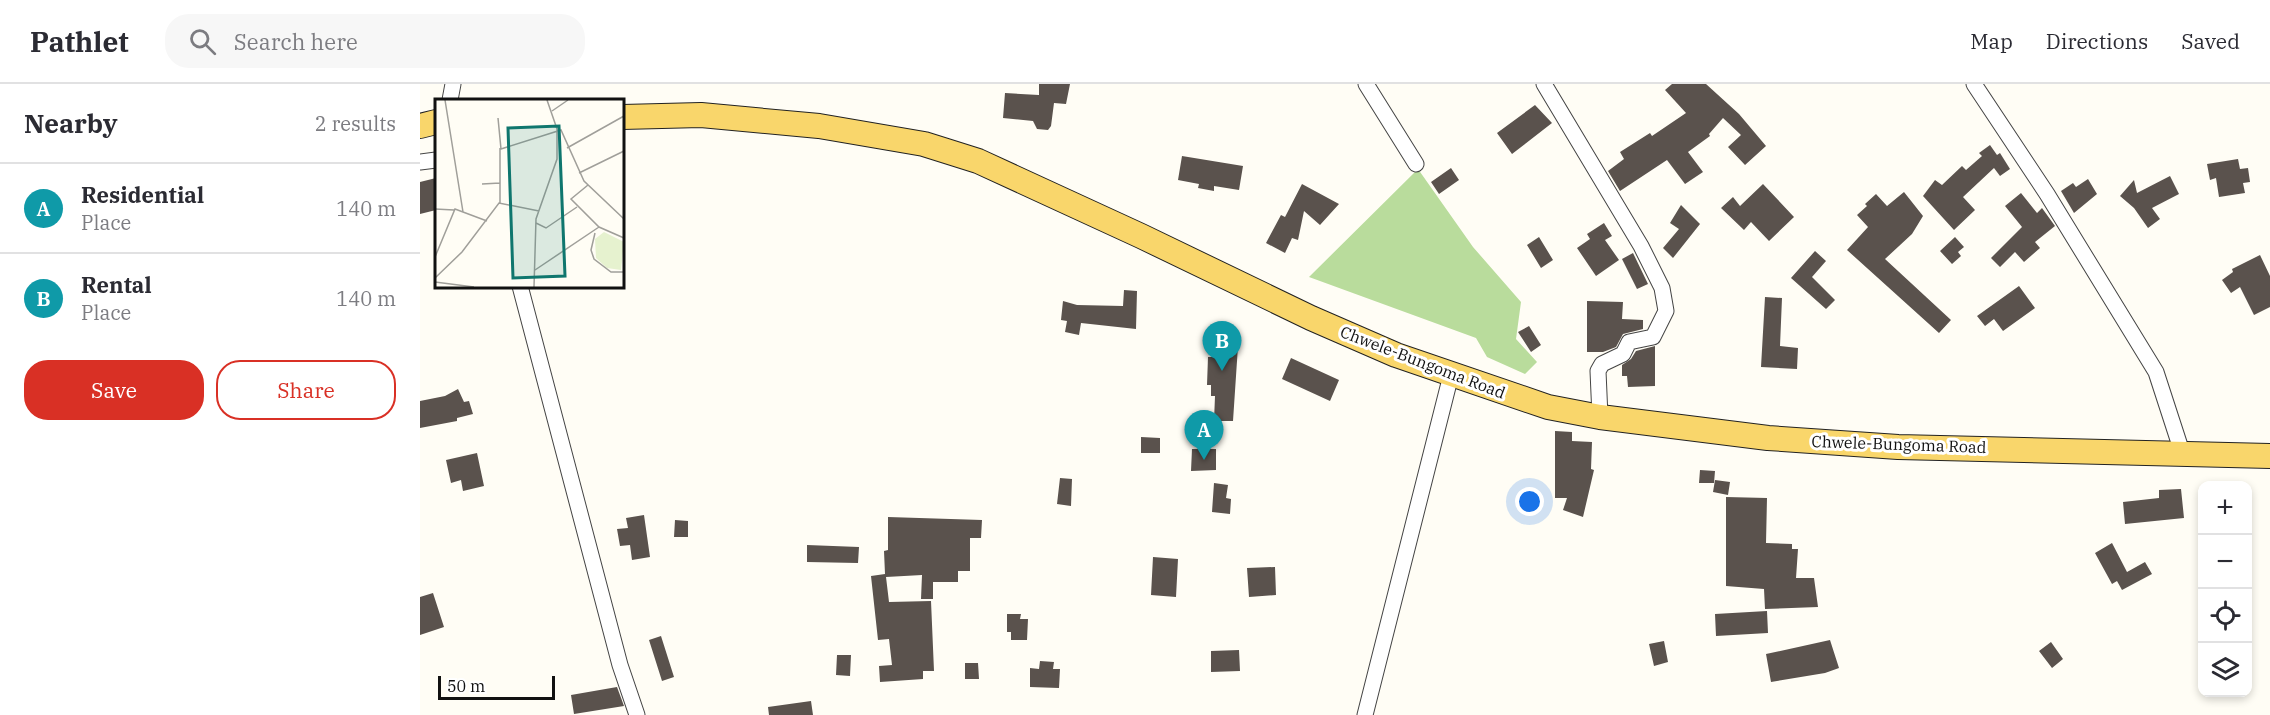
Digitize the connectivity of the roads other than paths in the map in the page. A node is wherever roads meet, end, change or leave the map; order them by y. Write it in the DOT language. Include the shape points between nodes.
graph roads {
  1 [pos="453,84"];
  2 [pos="1366,84"];
  3 [pos="1544,84"];
  4 [pos="1974,84"];
  5 [pos="450,99"];
  6 [pos="624,117"];
  7 [pos="435,122"];
  8 [pos="420,126"];
  9 [pos="435,160"];
  10 [pos="420,162"];
  11 [pos="1416,164"];
  12 [pos="521,288"];
  13 [pos="1450,375"];
  14 [pos="1600,417"];
  15 [pos="2182,452"];
  16 [pos="2267,455"];
  17 [pos="637,715"];
  18 [pos="1365,715"];
  1 -- 5 [label="street"];
  2 -- 11 [label="street"];
  3 -- 14 [label="street" via="1641,246 1665,300 1663,321 1653,337 1629,342 1623,354 1602,364 1598,371"];
  4 -- 15 [label="street" via="2156,372"];
  6 -- 13 [label="main road, Chwele-Bungoma Road" via="701,115 819,126 924,144 978,161 1311,318"];
  7 -- 8 [label="main road"];
  9 -- 10 [label="street"];
  12 -- 17 [label="street" via="620,665"];
  13 -- 14 [label="main road, Chwele-Bungoma Road" via="1548,407"];
  13 -- 18 [label="street"];
  14 -- 15 [label="main road, Chwele-Bungoma Road" via="1768,438 1898,447"];
  15 -- 16 [label="main road, Chwele-Bungoma Road"];
}
